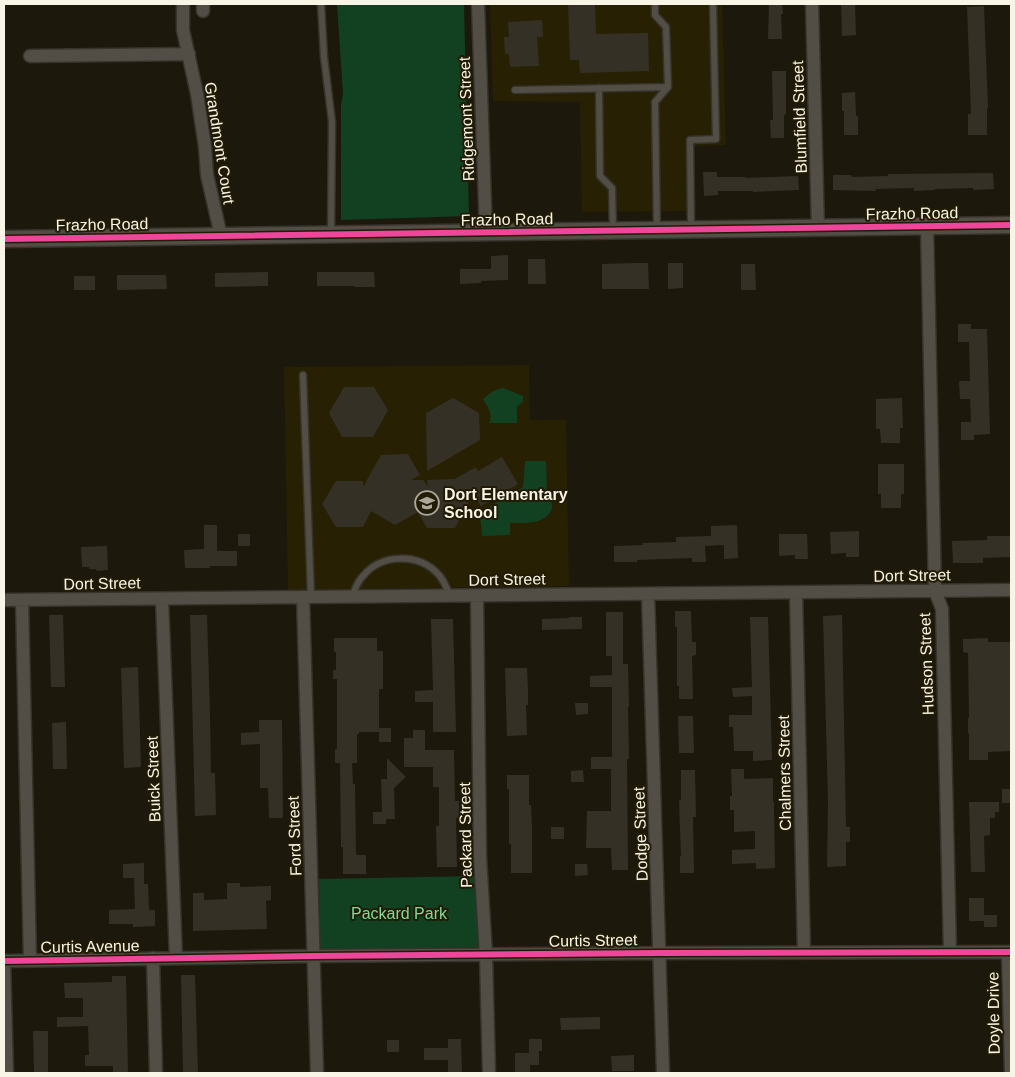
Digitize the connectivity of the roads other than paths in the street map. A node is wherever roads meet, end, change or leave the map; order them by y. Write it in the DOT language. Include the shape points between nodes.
graph roads {
  1 [pos="182,4"];
  2 [pos="321,4"];
  3 [pos="478,4"];
  4 [pos="655,4"];
  5 [pos="713,4"];
  6 [pos="812,4"];
  7 [pos="189,54"];
  8 [pos="30,56"];
  9 [pos="668,87"];
  10 [pos="599,88"];
  11 [pos="515,90"];
  12 [pos="1011,225"];
  13 [pos="927,227"];
  14 [pos="818,228"];
  15 [pos="691,230"];
  16 [pos="657,231"];
  17 [pos="612,232"];
  18 [pos="486,233"];
  19 [pos="331,235"];
  20 [pos="221,236"];
  21 [pos="4,239"];
  22 [pos="303,375"];
  23 [pos="1011,590"];
  24 [pos="935,591"];
  25 [pos="796,592"];
  26 [pos="648,594"];
  27 [pos="450,596"];
  28 [pos="477,596"];
  29 [pos="307,597"];
  30 [pos="352,597"];
  31 [pos="162,599"];
  32 [pos="4,600"];
  33 [pos="22,600"];
  34 [pos="804,952"];
  35 [pos="950,952"];
  36 [pos="1010,952"];
  37 [pos="660,953"];
  38 [pos="486,955"];
  39 [pos="314,956"];
  40 [pos="153,958"];
  41 [pos="176,958"];
  42 [pos="4,961"];
  43 [pos="30,961"];
  44 [pos="7,1073"];
  45 [pos="156,1073"];
  46 [pos="317,1073"];
  47 [pos="489,1073"];
  48 [pos="663,1073"];
  49 [pos="1011,1073"];
  1 -- 7 [label="street, Grandmont Court" via="183,30"];
  2 -- 19 [label="lane" via="332,122"];
  3 -- 18 [label="street, Ridgemont Street"];
  4 -- 9 [label="lane" via="656,15 666,26"];
  5 -- 15 [label="lane" via="716,139 690,140"];
  6 -- 14 [label="street, Blumfield Street"];
  7 -- 8 [label="street"];
  7 -- 20 [label="street, Grandmont Court" via="207,176"];
  9 -- 10 [label="lane"];
  9 -- 16 [label="lane" via="655,102"];
  10 -- 11 [label="lane"];
  10 -- 17 [label="lane" via="600,176 612,188"];
  12 -- 13 [label="street, Frazho Road"];
  13 -- 14 [label="street, Frazho Road"];
  13 -- 24 [label="street, Hudson Street"];
  14 -- 15 [label="street, Frazho Road"];
  15 -- 16 [label="street, Frazho Road"];
  16 -- 17 [label="street, Frazho Road"];
  17 -- 18 [label="street, Frazho Road"];
  18 -- 19 [label="street, Frazho Road"];
  19 -- 20 [label="street, Frazho Road"];
  20 -- 21 [label="street, Frazho Road"];
  22 -- 29 [label="lane"];
  23 -- 24 [label="street, Dort Street"];
  24 -- 25 [label="street, Dort Street"];
  24 -- 35 [label="street, Hudson Street" via="942,609"];
  25 -- 26 [label="street, Dort Street"];
  25 -- 34 [label="street, Chalmers Street"];
  26 -- 28 [label="street, Dort Street"];
  26 -- 37 [label="street, Dodge Street"];
  27 -- 28 [label="street, Dort Street"];
  27 -- 30 [label="street, Dort Street"];
  27 -- 30 [label="lane" via="438,575 429,567 418,561 394,558 377,564 363,575"];
  28 -- 38 [label="street, Packard Street" via="480,856"];
  29 -- 30 [label="street, Dort Street"];
  29 -- 31 [label="street, Dort Street"];
  29 -- 39 [label="street, Ford Street"];
  31 -- 33 [label="street, Dort Street"];
  31 -- 41 [label="street, Buick Street"];
  32 -- 33 [label="street, Dort Street"];
  33 -- 43 [label="street"];
  34 -- 35 [label="street, Curtis Street"];
  34 -- 37 [label="street, Curtis Street"];
  35 -- 36 [label="street, Curtis Street"];
  36 -- 49 [label="street, Doyle Drive"];
  37 -- 38 [label="street, Curtis Street"];
  37 -- 48 [label="street, Dodge Street"];
  38 -- 39 [label="street, Curtis Street"];
  38 -- 47 [label="street, Packard Street"];
  39 -- 41 [label="street, Curtis Street"];
  39 -- 46 [label="street, Ford Street"];
  40 -- 41 [label="street, Curtis Avenue"];
  40 -- 43 [label="street, Curtis Avenue"];
  40 -- 45 [label="street"];
  42 -- 43 [label="street, Curtis Avenue"];
  42 -- 44 [label="street"];
}
